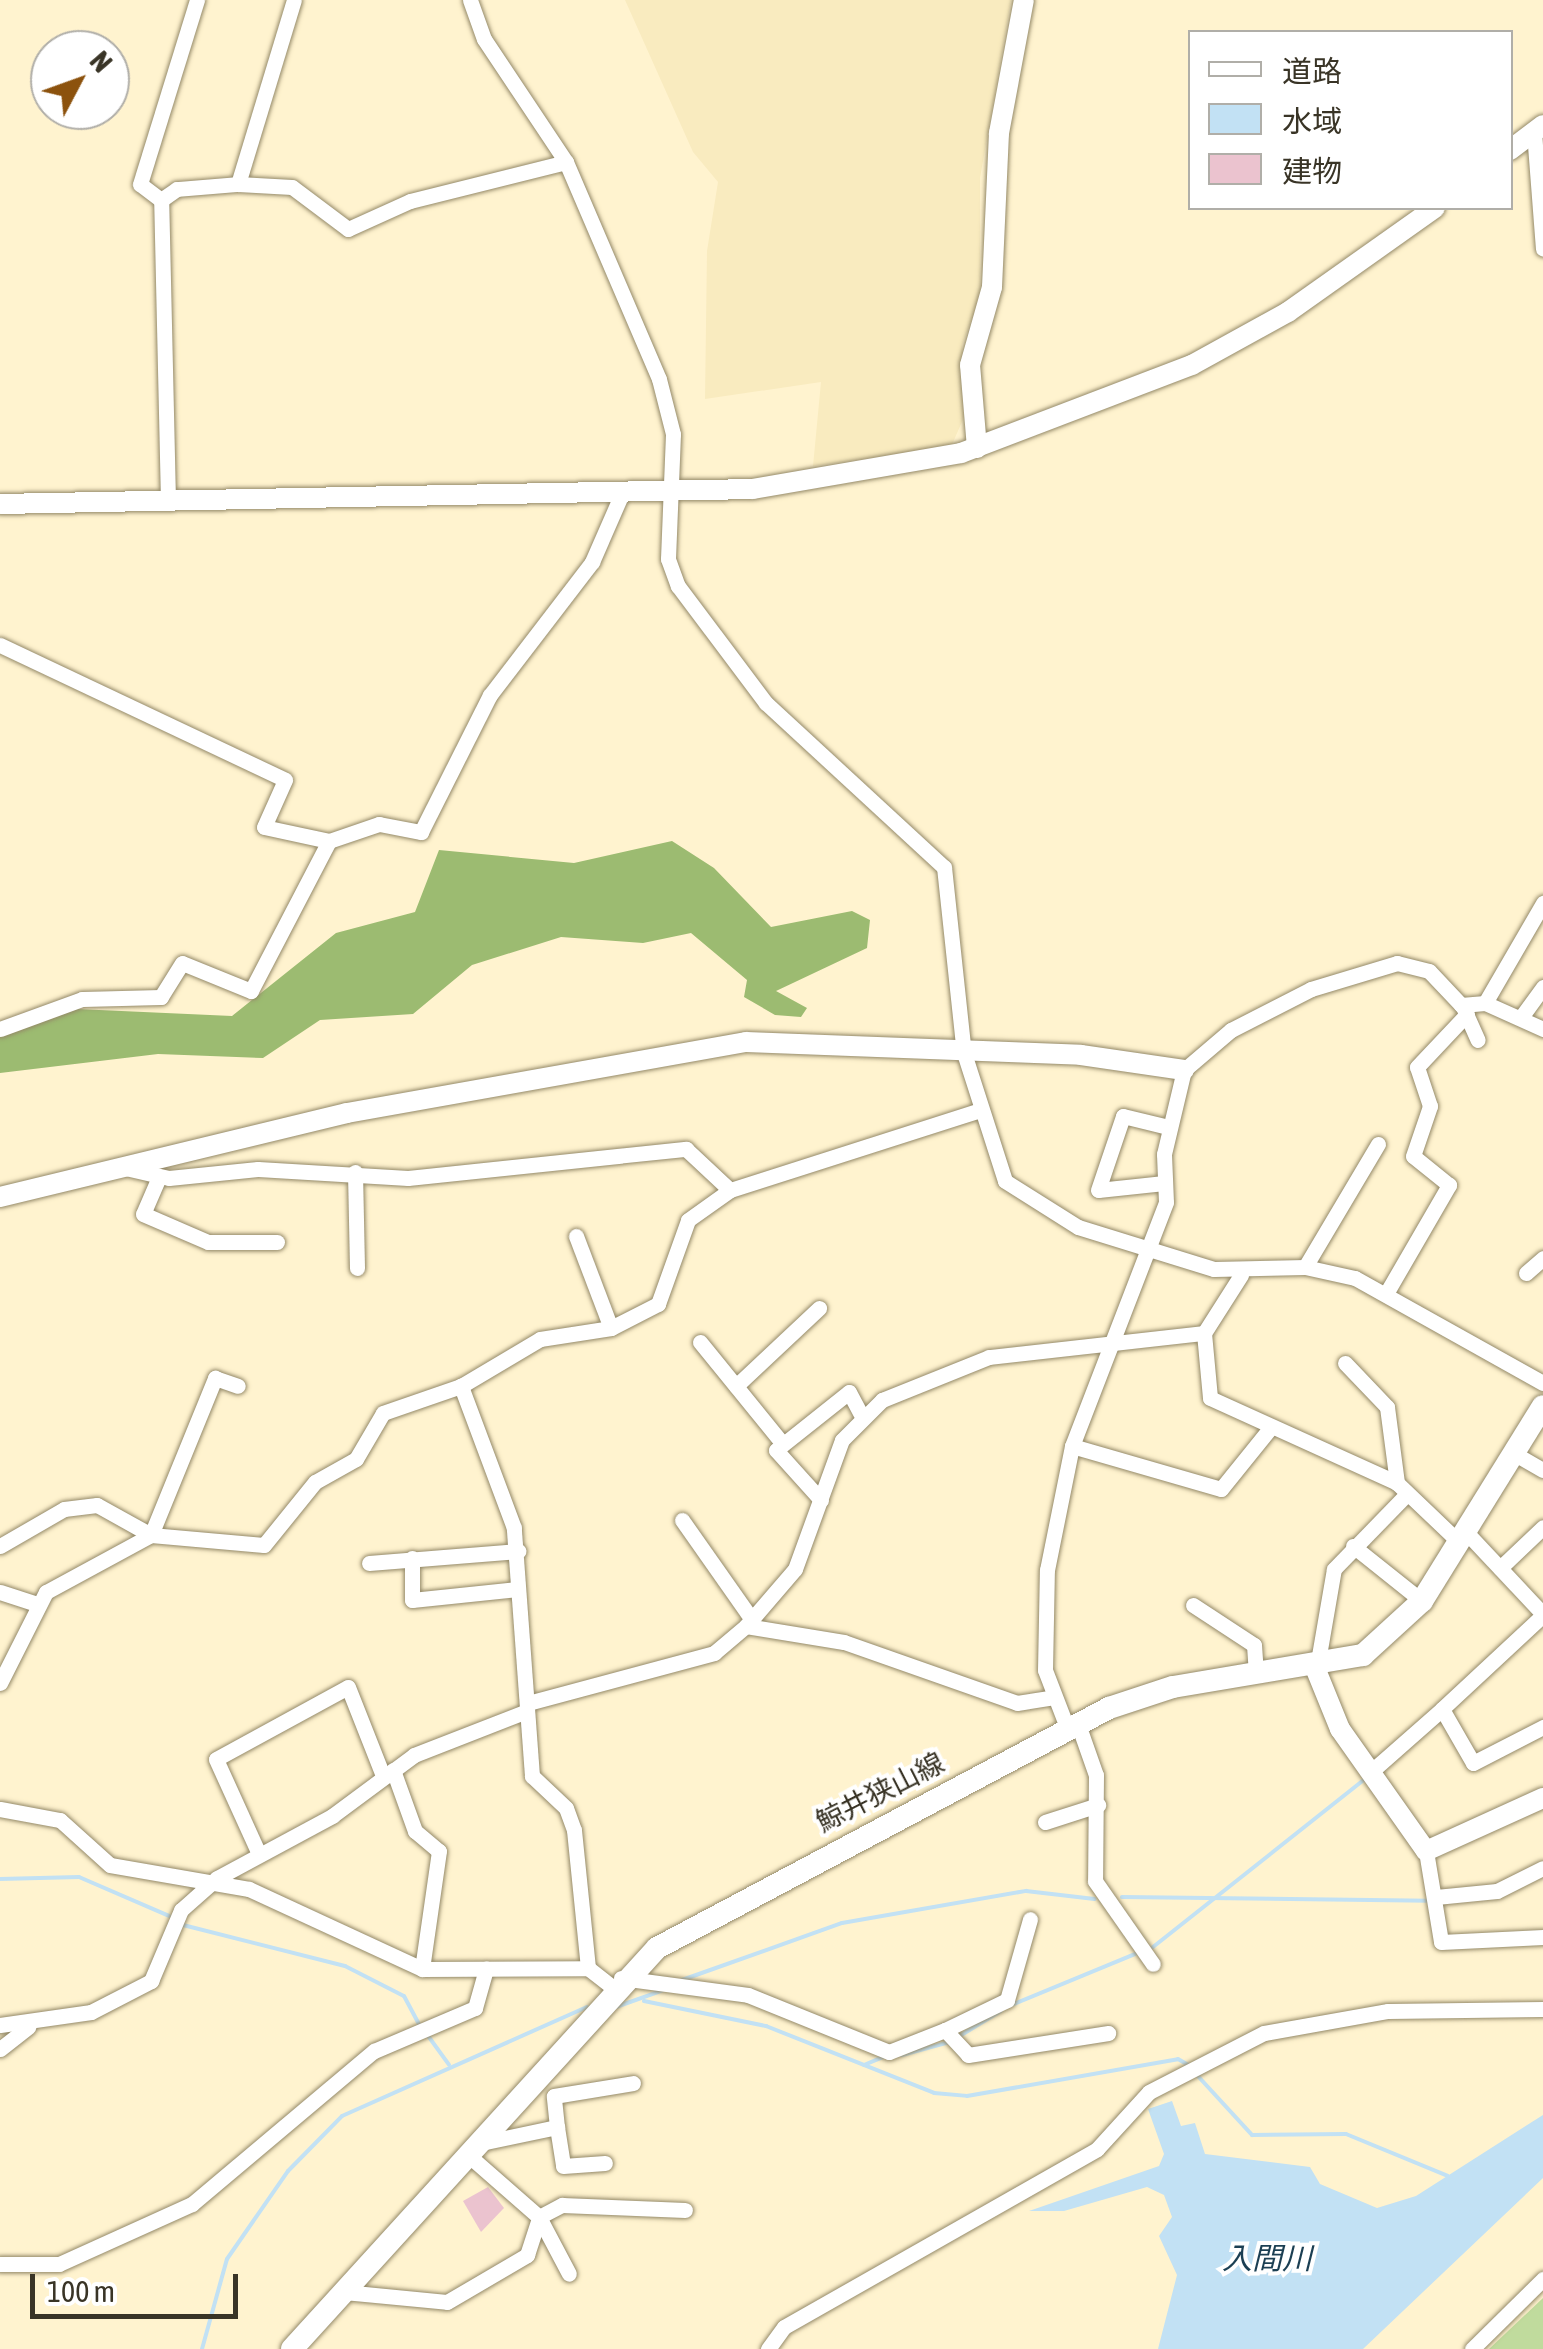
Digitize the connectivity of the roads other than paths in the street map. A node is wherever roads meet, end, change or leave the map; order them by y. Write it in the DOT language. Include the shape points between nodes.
graph roads {
  1 [pos="197,0"];
  2 [pos="294,0"];
  3 [pos="470,0"];
  4 [pos="1024,0"];
  5 [pos="1539,128"];
  6 [pos="1513,148"];
  7 [pos="566,162"];
  8 [pos="238,184"];
  9 [pos="161,200"];
  10 [pos="1431,210"];
  11 [pos="1543,249"];
  12 [pos="977,448"];
  13 [pos="623,491"];
  14 [pos="670,492"];
  15 [pos="168,502"];
  16 [pos="0,504"];
  17 [pos="0,645"];
  18 [pos="329,841"];
  19 [pos="1543,904"];
  20 [pos="1543,986"];
  21 [pos="1485,1002"];
  22 [pos="1464,1010"];
  23 [pos="1522,1016"];
  24 [pos="0,1029"];
  25 [pos="1543,1029"];
  26 [pos="1478,1040"];
  27 [pos="964,1053"];
  28 [pos="1184,1070"];
  29 [pos="977,1111"];
  30 [pos="1168,1127"];
  31 [pos="1378,1144"];
  32 [pos="112,1163"];
  33 [pos="355,1172"];
  34 [pos="159,1177"];
  35 [pos="1164,1182"];
  36 [pos="730,1190"];
  37 [pos="0,1197"];
  38 [pos="576,1236"];
  39 [pos="277,1242"];
  40 [pos="1148,1242"];
  41 [pos="1543,1258"];
  42 [pos="1305,1267"];
  43 [pos="357,1268"];
  44 [pos="1526,1274"];
  45 [pos="1241,1275"];
  46 [pos="1387,1292"];
  47 [pos="819,1308"];
  48 [pos="611,1328"];
  49 [pos="1204,1333"];
  50 [pos="700,1342"];
  51 [pos="1104,1350"];
  52 [pos="1345,1362"];
  53 [pos="1543,1383"];
  54 [pos="238,1386"];
  55 [pos="461,1386"];
  56 [pos="736,1386"];
  57 [pos="1543,1406"];
  58 [pos="860,1413"];
  59 [pos="1271,1427"];
  60 [pos="782,1442"];
  61 [pos="1072,1446"];
  62 [pos="1515,1454"];
  63 [pos="1543,1470"];
  64 [pos="1402,1489"];
  65 [pos="820,1500"];
  66 [pos="682,1520"];
  67 [pos="1543,1526"];
  68 [pos="151,1535"];
  69 [pos="1462,1536"];
  70 [pos="0,1546"];
  71 [pos="1353,1546"];
  72 [pos="519,1551"];
  73 [pos="412,1558"];
  74 [pos="369,1563"];
  75 [pos="1500,1568"];
  76 [pos="517,1589"];
  77 [pos="0,1592"];
  78 [pos="1422,1601"];
  79 [pos="36,1604"];
  80 [pos="1193,1605"];
  81 [pos="1543,1615"];
  82 [pos="748,1622"];
  83 [pos="1316,1670"];
  84 [pos="1256,1674"];
  85 [pos="0,1683"];
  86 [pos="1052,1698"];
  87 [pos="525,1708"];
  88 [pos="1442,1709"];
  89 [pos="1073,1727"];
  90 [pos="1543,1727"];
  91 [pos="1374,1770"];
  92 [pos="388,1773"];
  93 [pos="1543,1798"];
  94 [pos="1098,1805"];
  95 [pos="0,1808"];
  96 [pos="1045,1822"];
  97 [pos="1426,1851"];
  98 [pos="259,1854"];
  99 [pos="1543,1868"];
  100 [pos="217,1878"];
  101 [pos="1436,1897"];
  102 [pos="1030,1919"];
  103 [pos="1543,1937"];
  104 [pos="1153,1964"];
  105 [pos="486,1968"];
  106 [pos="588,1968"];
  107 [pos="422,1969"];
  108 [pos="617,1983"];
  109 [pos="1543,2010"];
  110 [pos="0,2024"];
  111 [pos="28,2027"];
  112 [pos="945,2030"];
  113 [pos="1108,2032"];
  114 [pos="0,2049"];
  115 [pos="633,2083"];
  116 [pos="557,2126"];
  117 [pos="472,2149"];
  118 [pos="606,2163"];
  119 [pos="685,2210"];
  120 [pos="539,2217"];
  121 [pos="0,2264"];
  122 [pos="569,2274"];
  123 [pos="1543,2278"];
  124 [pos="344,2292"];
  125 [pos="292,2349"];
  126 [pos="768,2349"];
  127 [pos="1472,2349"];
  1 -- 9 [label="street" via="140,184"];
  2 -- 8 [label="street"];
  3 -- 7 [label="street" via="484,39"];
  4 -- 12 [label="street" via="999,132 992,287 970,365"];
  5 -- 6 [label="street"];
  5 -- 11 [label="street"];
  7 -- 8 [label="street" via="410,201 348,229 292,187"];
  7 -- 14 [label="street" via="659,379 672,434"];
  8 -- 9 [label="street" via="177,189"];
  9 -- 15 [label="street"];
  10 -- 12 [label="street" via="1288,312 1192,365"];
  12 -- 14 [label="street" via="752,488"];
  13 -- 14 [label="street"];
  13 -- 15 [label="street"];
  13 -- 18 [label="street" via="592,562 490,696 421,832 380,824"];
  14 -- 27 [label="street" via="668,559 678,586 766,702 944,867"];
  15 -- 16 [label="street"];
  17 -- 18 [label="street" via="284,780 264,827"];
  18 -- 24 [label="street" via="251,992 182,963 161,997 82,999"];
  19 -- 21 [label="street"];
  20 -- 23 [label="street"];
  21 -- 22 [label="street"];
  21 -- 23 [label="street"];
  22 -- 26 [label="street"];
  22 -- 28 [label="street" via="1429,971 1372,968 1231,1030"];
  22 -- 46 [label="street" via="1416,1066 1430,1106 1413,1156 1449,1185"];
  23 -- 25 [label="street"];
  27 -- 28 [label="street" via="1081,1055"];
  27 -- 29 [label="street"];
  27 -- 32 [label="street" via="806,1040 678,1049"];
  28 -- 30 [label="street"];
  29 -- 36 [label="street"];
  29 -- 40 [label="street" via="1005,1182 1078,1227"];
  30 -- 35 [label="street"];
  30 -- 35 [label="street" via="1123,1116 1098,1190"];
  31 -- 42 [label="street"];
  32 -- 34 [label="street"];
  32 -- 37 [label="street"];
  33 -- 34 [label="street"];
  33 -- 36 [label="street" via="408,1178 686,1149"];
  33 -- 43 [label="street"];
  34 -- 39 [label="street" via="142,1214 208,1242"];
  35 -- 40 [label="street"];
  36 -- 48 [label="street" via="688,1220 658,1304"];
  38 -- 48 [label="street"];
  40 -- 45 [label="street"];
  40 -- 51 [label="street"];
  41 -- 44 [label="street"];
  42 -- 45 [label="street"];
  42 -- 46 [label="street"];
  45 -- 49 [label="street"];
  46 -- 53 [label="street"];
  47 -- 56 [label="street"];
  48 -- 55 [label="street" via="540,1339"];
  49 -- 51 [label="street"];
  49 -- 59 [label="street" via="1210,1398"];
  50 -- 56 [label="street"];
  51 -- 58 [label="street" via="989,1357"];
  51 -- 61 [label="street"];
  52 -- 64 [label="street" via="1387,1406"];
  54 -- 68 [label="street" via="214,1378"];
  55 -- 68 [label="street" via="383,1413 356,1458 315,1482 264,1545"];
  55 -- 72 [label="street"];
  56 -- 60 [label="street"];
  57 -- 62 [label="main road, 鯨井狭山線"];
  58 -- 60 [label="street" via="849,1392"];
  58 -- 65 [label="street" via="826,1470"];
  59 -- 61 [label="street" via="1220,1490"];
  59 -- 64 [label="street"];
  60 -- 65 [label="street" via="776,1450"];
  61 -- 86 [label="street" via="1047,1570"];
  62 -- 63 [label="street"];
  62 -- 69 [label="main road, 鯨井狭山線"];
  64 -- 69 [label="street"];
  64 -- 71 [label="street"];
  65 -- 82 [label="street" via="794,1569"];
  66 -- 82 [label="street"];
  67 -- 75 [label="street"];
  68 -- 70 [label="street" via="97,1505 64,1509"];
  68 -- 79 [label="street"];
  69 -- 75 [label="street"];
  69 -- 78 [label="main road, 鯨井狭山線"];
  71 -- 78 [label="street"];
  71 -- 83 [label="street" via="1329,1581"];
  72 -- 73 [label="street"];
  72 -- 76 [label="street"];
  73 -- 74 [label="street"];
  73 -- 76 [label="street" via="412,1600"];
  75 -- 81 [label="street"];
  76 -- 87 [label="street"];
  77 -- 79 [label="street"];
  78 -- 83 [label="main road, 鯨井狭山線" via="1382,1643"];
  79 -- 85 [label="street"];
  80 -- 84 [label="street" via="1254,1645"];
  81 -- 88 [label="street"];
  82 -- 86 [label="street" via="844,1642 1017,1703"];
  82 -- 87 [label="street" via="714,1653"];
  83 -- 84 [label="main road, 鯨井狭山線"];
  83 -- 91 [label="street" via="1330,1712"];
  84 -- 89 [label="main road, 鯨井狭山線" via="1140,1696"];
  86 -- 89 [label="street"];
  87 -- 92 [label="street"];
  87 -- 106 [label="street" via="532,1776 566,1808 574,1830"];
  88 -- 90 [label="street" via="1473,1763"];
  88 -- 91 [label="street"];
  89 -- 94 [label="street"];
  89 -- 108 [label="main road, 鯨井狭山線" via="709,1916"];
  91 -- 97 [label="street"];
  92 -- 98 [label="street"];
  92 -- 98 [label="street" via="348,1688 216,1759"];
  92 -- 107 [label="street" via="415,1831 439,1851"];
  93 -- 97 [label="street"];
  94 -- 96 [label="street"];
  94 -- 104 [label="street" via="1095,1881"];
  95 -- 100 [label="street" via="60,1820 110,1865"];
  97 -- 101 [label="street"];
  98 -- 100 [label="street"];
  99 -- 101 [label="street" via="1497,1891"];
  100 -- 107 [label="street"];
  100 -- 111 [label="street" via="181,1910 151,1981 91,2012"];
  101 -- 103 [label="street" via="1441,1942"];
  102 -- 112 [label="street" via="1007,2000"];
  105 -- 106 [label="street"];
  105 -- 107 [label="street"];
  105 -- 121 [label="street" via="475,2008 374,2051 192,2204 59,2264"];
  106 -- 108 [label="street"];
  108 -- 112 [label="street" via="748,1995 889,2052"];
  108 -- 117 [label="main road, 鯨井狭山線"];
  109 -- 126 [label="street" via="1305,2022 1190,2071 1144,2096 1097,2150 784,2328"];
  110 -- 111 [label="street"];
  111 -- 114 [label="street"];
  112 -- 113 [label="street" via="968,2056"];
  115 -- 116 [label="street" via="554,2096"];
  116 -- 117 [label="street"];
  116 -- 118 [label="street" via="562,2166"];
  117 -- 120 [label="street"];
  117 -- 124 [label="main road, 鯨井狭山線"];
  119 -- 120 [label="street" via="562,2205"];
  120 -- 122 [label="street"];
  120 -- 124 [label="street" via="528,2255 447,2302"];
  123 -- 127 [label="street"];
  124 -- 125 [label="main road, 鯨井狭山線"];
}
